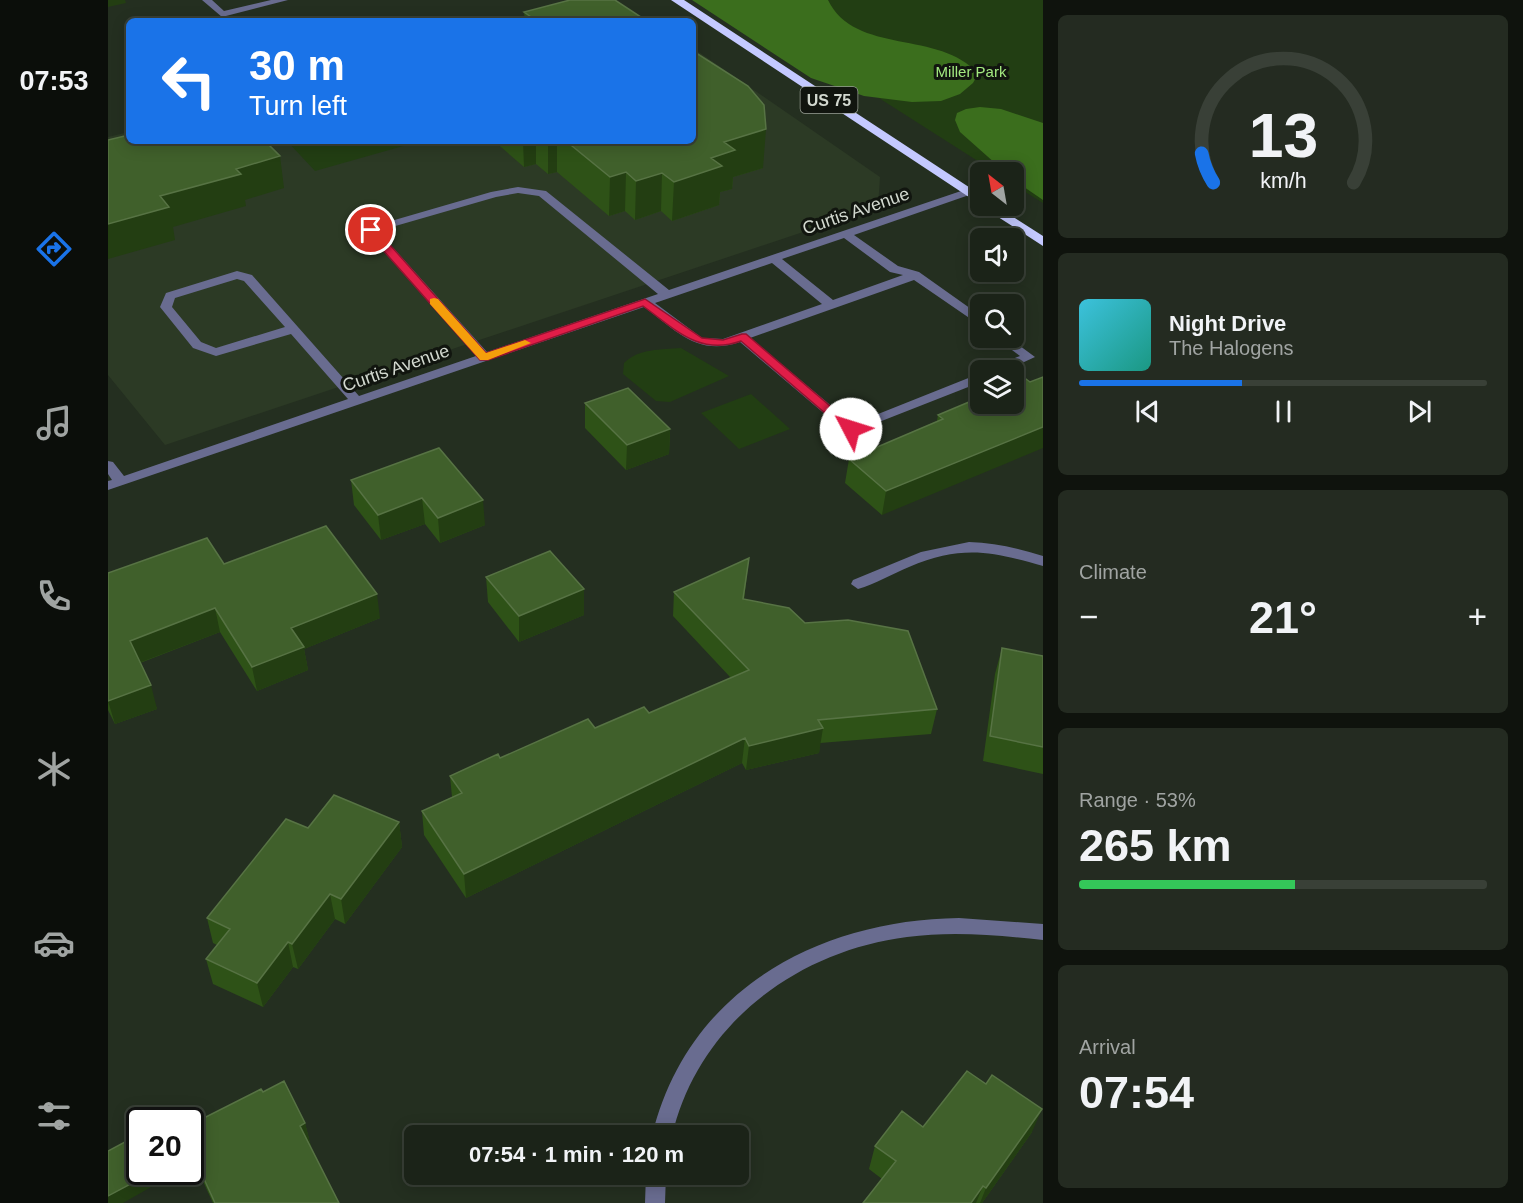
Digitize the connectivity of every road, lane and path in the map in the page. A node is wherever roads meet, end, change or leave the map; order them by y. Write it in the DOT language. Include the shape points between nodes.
graph roads {
  1 [pos="207,0"];
  2 [pos="283,0"];
  3 [pos="677,0"];
  4 [pos="968,192"];
  5 [pos="1003,216"];
  6 [pos="845,234"];
  7 [pos="1043,242"];
  8 [pos="773,258"];
  9 [pos="915,275"];
  10 [pos="667,295"];
  11 [pos="645,302"];
  12 [pos="831,304"];
  13 [pos="970,314"];
  14 [pos="293,329"];
  15 [pos="742,337"];
  16 [pos="1016,348"];
  17 [pos="484,357"];
  18 [pos="1022,360"];
  19 [pos="970,381"];
  20 [pos="357,401"];
  21 [pos="108,465"];
  22 [pos="114,484"];
  23 [pos="1043,561"];
  24 [pos="858,584"];
  25 [pos="1043,932"];
  26 [pos="664,1125"];
  27 [pos="656,1185"];
  28 [pos="655,1203"];
  1 -- 2 [label="street" via="222,14"];
  3 -- 4 [label="highway, US 75"];
  4 -- 6 [label="street, Curtis Avenue"];
  5 -- 7 [label="highway"];
  6 -- 8 [label="street, Curtis Avenue"];
  6 -- 9 [label="street" via="894,269"];
  8 -- 10 [label="street, Curtis Avenue"];
  8 -- 12 [label="street"];
  9 -- 12 [label="street"];
  9 -- 13 [label="street"];
  10 -- 11 [label="street, Curtis Avenue"];
  10 -- 17 [label="street" via="542,193 518,190 495,194 371,230"];
  11 -- 15 [label="street" via="699,341 724,344"];
  11 -- 17 [label="street, Curtis Avenue"];
  12 -- 15 [label="street"];
  14 -- 14 [label="street" via="248,278 237,275 170,296 166,307 197,345 216,351"];
  14 -- 20 [label="street"];
  15 -- 19 [label="street" via="851,429"];
  16 -- 18 [label="street" via="1029,357"];
  17 -- 20 [label="street, Curtis Avenue"];
  20 -- 22 [label="street, Curtis Avenue"];
  21 -- 22 [label="street"];
  23 -- 24 [label="street" via="990,547 953,548 921,556"];
  25 -- 26 [label="street" via="990,926 905,930 854,940 791,965 739,1000 718,1021 694,1053"];
  27 -- 28 [label="street"];
}
